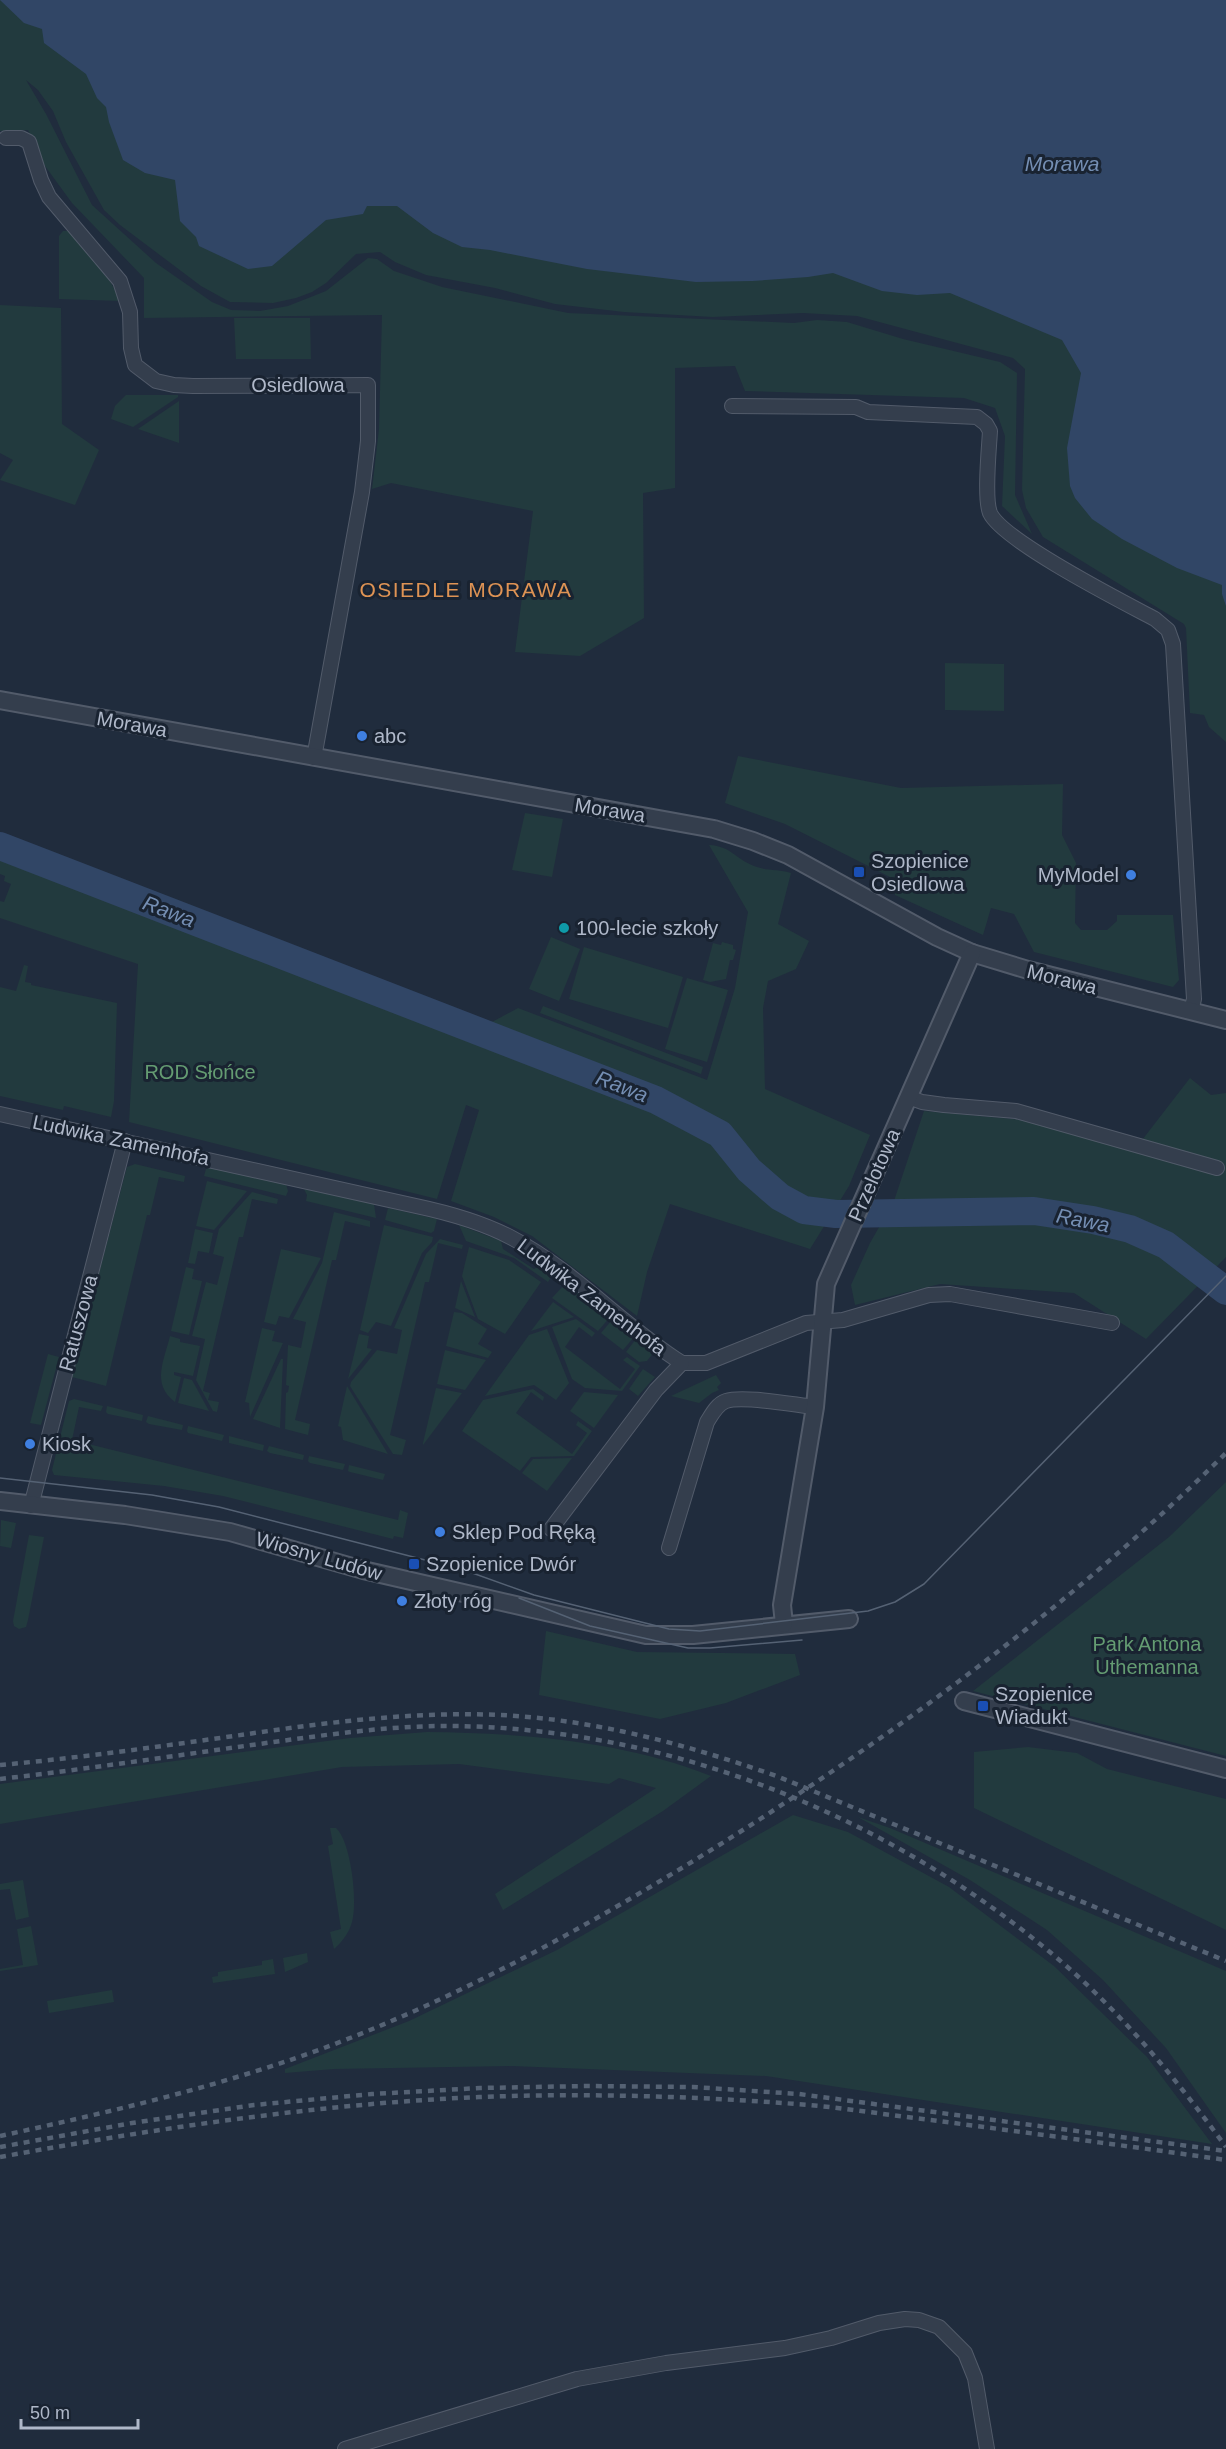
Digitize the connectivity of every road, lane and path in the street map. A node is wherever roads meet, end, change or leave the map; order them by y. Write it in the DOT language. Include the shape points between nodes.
graph roads {
  1 [pos="6,138"];
  2 [pos="732,405"];
  3 [pos="0,700"];
  4 [pos="314,758"];
  5 [pos="972,953"];
  6 [pos="1191,1011"];
  7 [pos="1226,1020"];
  8 [pos="908,1097"];
  9 [pos="0,1114"];
  10 [pos="125,1141"];
  11 [pos="1217,1168"];
  12 [pos="822,1322"];
  13 [pos="1112,1323"];
  14 [pos="682,1363"];
  15 [pos="815,1407"];
  16 [pos="0,1502"];
  17 [pos="31,1506"];
  18 [pos="551,1529"];
  19 [pos="669,1548"];
  20 [pos="849,1619"];
  21 [pos="784,1624"];
  22 [pos="964,1701"];
  23 [pos="1226,1769"];
  24 [pos="345,2449"];
  25 [pos="987,2449"];
  1 -- 4 [label="street, Osiedlowa" via="29,142 49,197 120,281 130,312 130,348 135,364 156,381 193,386 368,385 368,441 362,492"];
  2 -- 6 [label="street" via="856,407 977,417 990,430 990,514 1038,554 1168,630 1173,644 1190,909 1194,999"];
  3 -- 4 [label="street, Morawa"];
  4 -- 5 [label="street, Morawa" via="686,823 739,836 809,866"];
  5 -- 6 [label="street, Morawa"];
  5 -- 8 [label="street, Przelotowa"];
  6 -- 7 [label="street, Morawa"];
  8 -- 11 [label="street" via="933,1104 1016,1111"];
  8 -- 12 [label="street, Przelotowa" via="826,1284"];
  9 -- 10 [label="street, Ludwika Zamenhofa"];
  10 -- 14 [label="street, Ludwika Zamenhofa" via="442,1212 486,1226 546,1259"];
  10 -- 17 [label="street, Ratuszowa"];
  12 -- 13 [label="street, Ludwika Zamenhofa" via="843,1320 929,1295 950,1294"];
  12 -- 14 [label="street, Ludwika Zamenhofa" via="806,1323 706,1363"];
  12 -- 15 [label="street, Przelotowa"];
  14 -- 18 [label="street" via="656,1390"];
  15 -- 19 [label="street" via="744,1400 724,1401 715,1409 707,1422"];
  15 -- 21 [label="street, Przelotowa" via="783,1597"];
  16 -- 17 [label="street, Wiosny Ludów"];
  17 -- 21 [label="street, Wiosny Ludów" via="125,1515 230,1532 363,1570 646,1635 693,1635"];
  20 -- 21 [label="street, Wiosny Ludów"];
  22 -- 23 [label="street"];
  24 -- 25 [label="street" via="577,2379 785,2348 904,2319 939,2327 965,2353 975,2378"];
}
